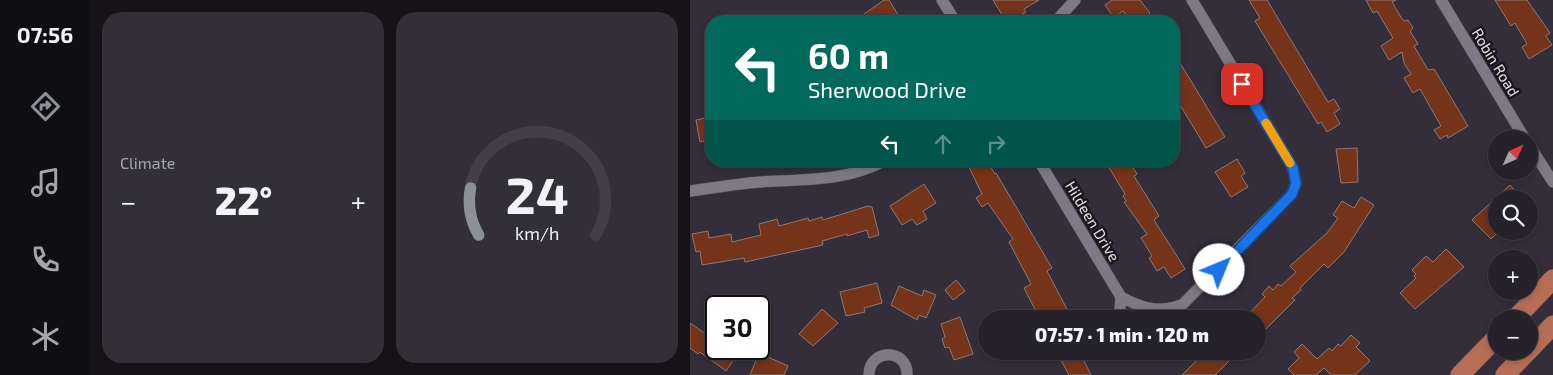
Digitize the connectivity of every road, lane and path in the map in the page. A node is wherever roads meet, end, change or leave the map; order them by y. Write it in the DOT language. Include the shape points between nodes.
graph roads {
  1 [pos="942,0"];
  2 [pos="1075,0"];
  3 [pos="1192,0"];
  4 [pos="1441,0"];
  5 [pos="951,15"];
  6 [pos="1061,15"];
  7 [pos="1520,130"];
  8 [pos="1538,159"];
  9 [pos="872,167"];
  10 [pos="1043,167"];
  11 [pos="1553,182"];
  12 [pos="690,191"];
  13 [pos="1553,279"];
  14 [pos="1121,297"];
  15 [pos="1120,310"];
  16 [pos="1157,310"];
  17 [pos="1171,310"];
  18 [pos="1524,310"];
  19 [pos="1553,325"];
  20 [pos="1538,341"];
  21 [pos="1488,346"];
  22 [pos="1519,360"];
  23 [pos="869,375"];
  24 [pos="907,375"];
  25 [pos="1460,375"];
  26 [pos="1505,375"];
  1 -- 5 [label="street"];
  2 -- 6 [label="street"];
  3 -- 17 [label="street" via="1293,168 1296,184 1292,194 1256,233 1194,295"];
  4 -- 7 [label="street, Robin Road"];
  8 -- 11 [label="street"];
  9 -- 12 [label="street" via="859,173 828,178 758,182"];
  10 -- 14 [label="street, Hildeen Drive"];
  13 -- 18 [label="main road"];
  14 -- 15 [label="street"];
  14 -- 16 [label="street"];
  19 -- 20 [label="main road"];
  21 -- 25 [label="main road"];
  22 -- 26 [label="main road"];
  23 -- 24 [label="street" via="873,361 889,354 901,359"];
}
